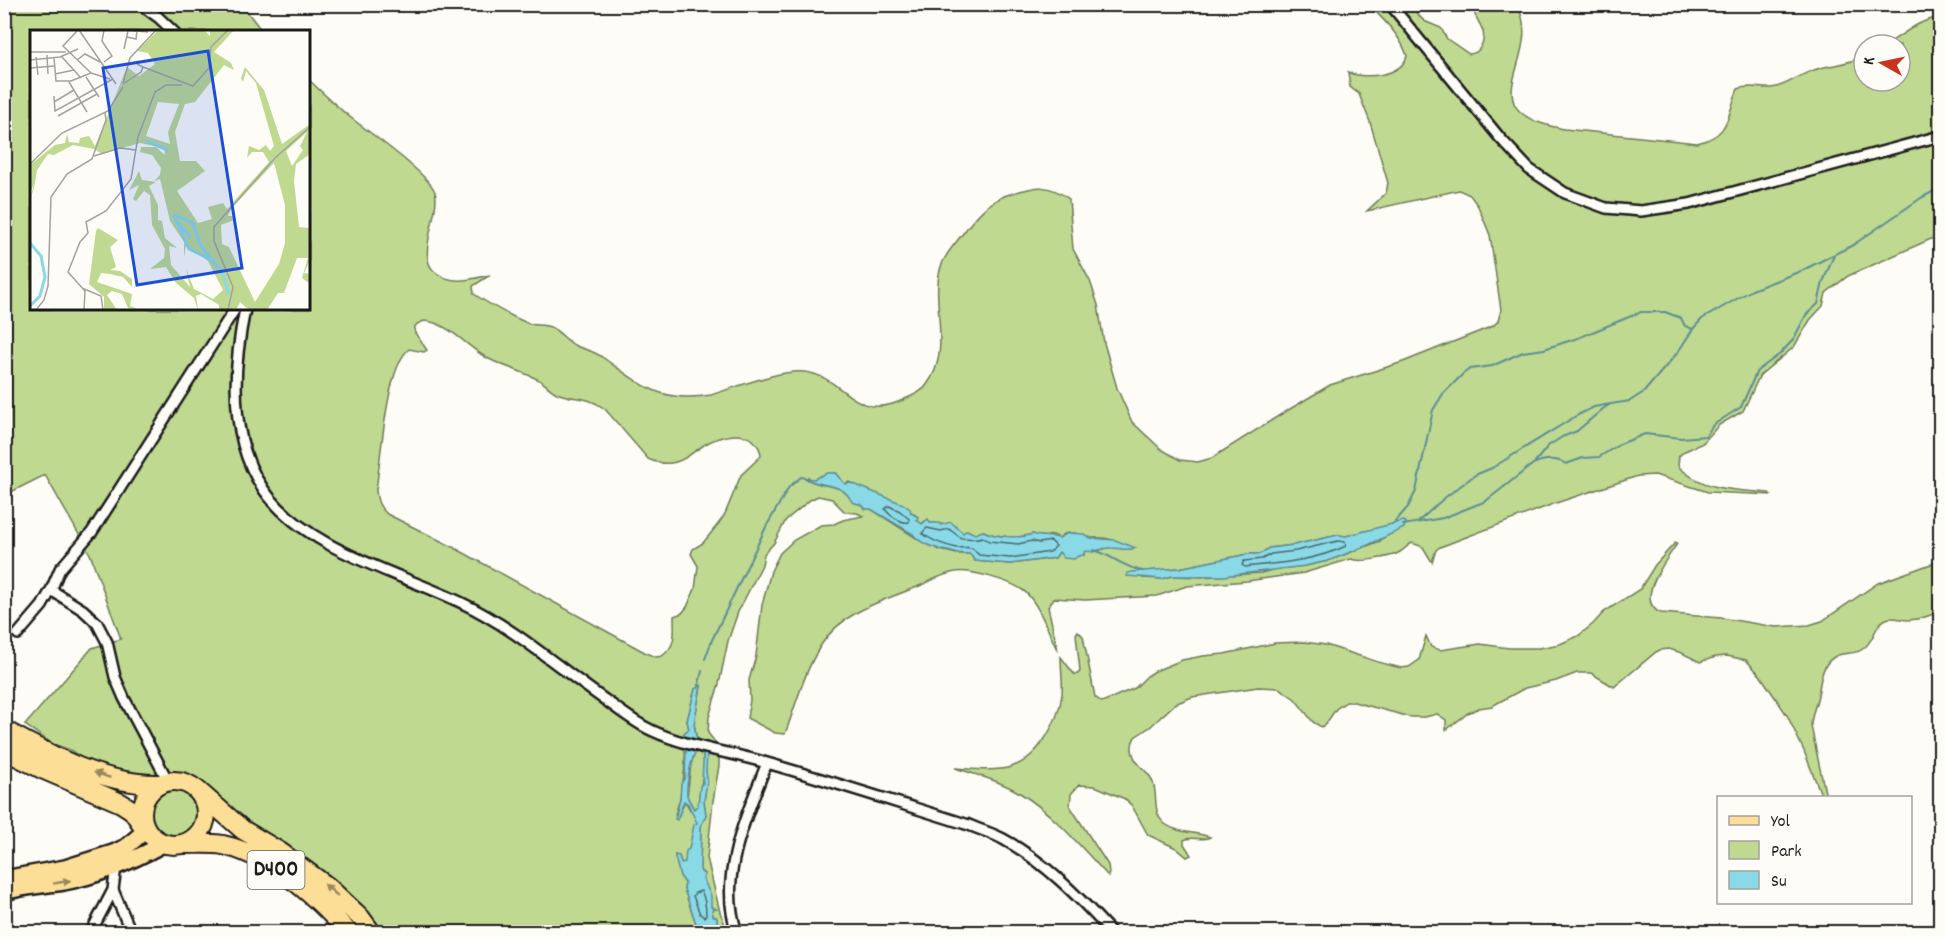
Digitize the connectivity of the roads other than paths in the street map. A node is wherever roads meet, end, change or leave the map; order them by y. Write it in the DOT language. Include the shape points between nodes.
graph roads {
  1 [pos="140,4"];
  2 [pos="1390,4"];
  3 [pos="172,30"];
  4 [pos="1941,136"];
  5 [pos="234,310"];
  6 [pos="245,310"];
  7 [pos="51,591"];
  8 [pos="18,634"];
  9 [pos="4,730"];
  10 [pos="4,750"];
  11 [pos="767,763"];
  12 [pos="163,783"];
  13 [pos="196,789"];
  14 [pos="146,830"];
  15 [pos="163,844"];
  16 [pos="186,844"];
  17 [pos="116,867"];
  18 [pos="4,879"];
  19 [pos="113,890"];
  20 [pos="4,892"];
  21 [pos="91,933"];
  22 [pos="131,933"];
  23 [pos="348,933"];
  24 [pos="371,933"];
  25 [pos="737,933"];
  26 [pos="1111,933"];
  1 -- 3 [label="street"];
  2 -- 4 [label="street" via="1529,169 1565,193 1606,208 1641,211 1689,204"];
  5 -- 7 [label="street" via="92,532 60,569"];
  6 -- 11 [label="street" via="238,368 240,434 253,472 273,503 324,541 489,618 642,725 675,739"];
  7 -- 8 [label="street"];
  7 -- 12 [label="street" via="97,623 107,642 115,677"];
  12 -- 9 [label="highway, one-way" via="137,785 93,772"];
  10 -- 14 [label="highway" via="121,802"];
  11 -- 25 [label="street" via="742,829 732,877 731,912"];
  11 -- 26 [label="street" via="1001,838 1062,883"];
  12 -- 13 [label="highway" via="183,782"];
  12 -- 14 [label="highway" via="144,799 142,820"];
  13 -- 16 [label="highway" via="205,803 206,820 199,834"];
  24 -- 13 [label="highway, one-way" via="328,887 243,830"];
  14 -- 15 [label="highway"];
  14 -- 18 [label="main road" via="113,853 65,868"];
  15 -- 16 [label="highway"];
  15 -- 17 [label="main road"];
  16 -- 23 [label="highway, D400" via="221,845 257,858 316,900"];
  17 -- 19 [label="street"];
  20 -- 17 [label="main road, one-way" via="66,882"];
  19 -- 21 [label="street"];
  19 -- 22 [label="street"];
}
